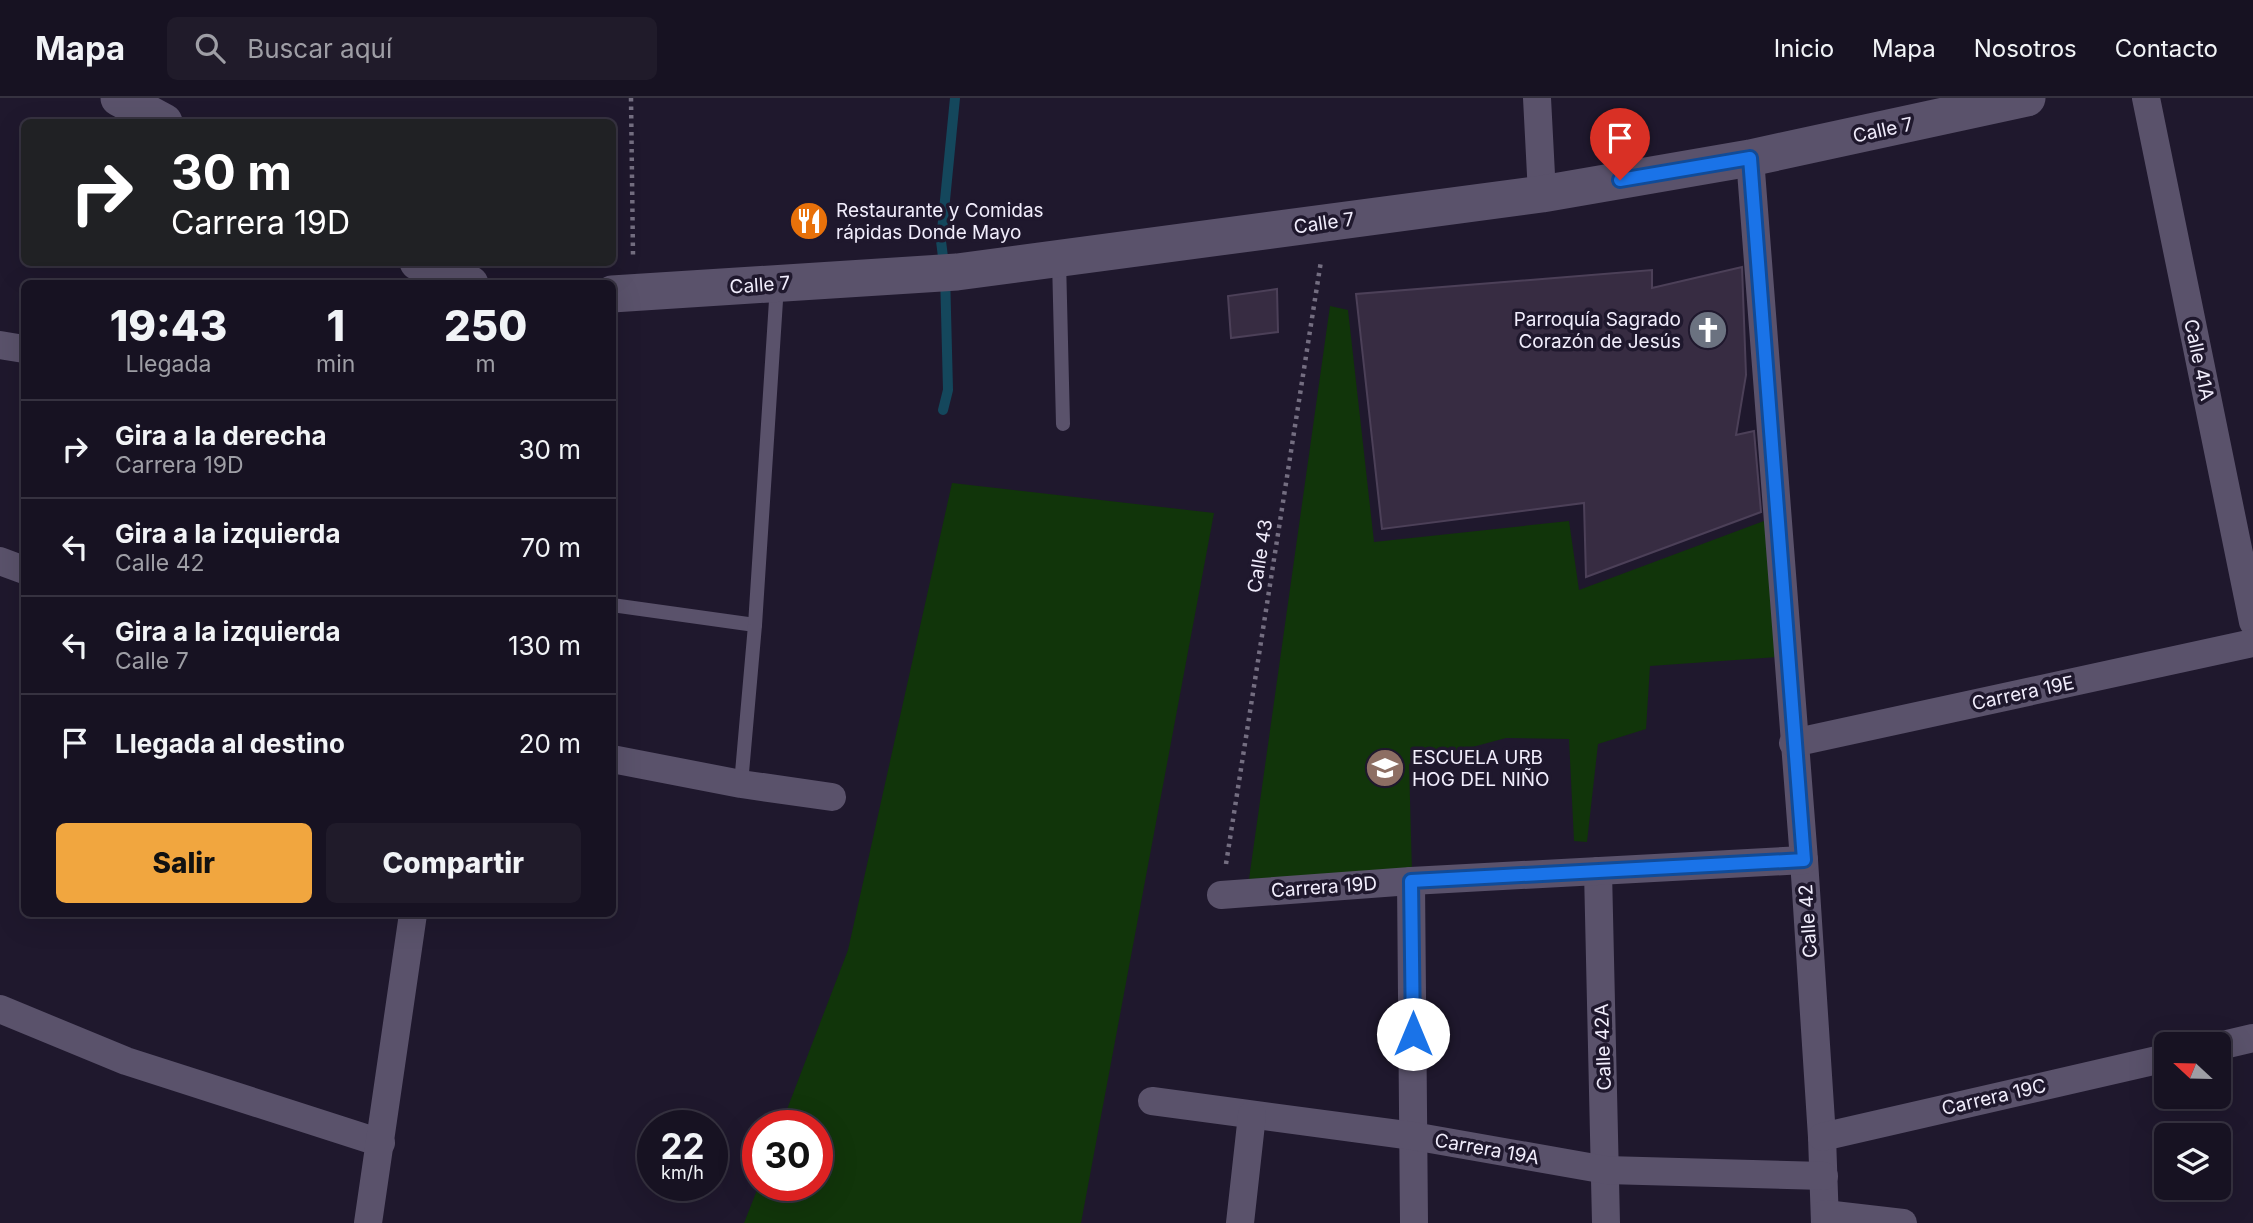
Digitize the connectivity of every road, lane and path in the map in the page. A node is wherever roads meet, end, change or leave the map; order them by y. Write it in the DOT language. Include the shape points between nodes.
graph roads {
  1 [pos="119,98"];
  2 [pos="631,98"];
  3 [pos="1537,98"];
  4 [pos="2027,98"];
  5 [pos="2146,98"];
  6 [pos="1975,104"];
  7 [pos="158,119"];
  8 [pos="1750,158"];
  9 [pos="1542,194"];
  10 [pos="1327,222"];
  11 [pos="1059,259"];
  12 [pos="427,266"];
  13 [pos="461,280"];
  14 [pos="777,283"];
  15 [pos="623,294"];
  16 [pos="0,345"];
  17 [pos="21,348"];
  18 [pos="1063,424"];
  19 [pos="0,561"];
  20 [pos="21,569"];
  21 [pos="616,606"];
  22 [pos="2253,622"];
  23 [pos="755,625"];
  24 [pos="2253,643"];
  25 [pos="1793,743"];
  26 [pos="616,760"];
  27 [pos="741,784"];
  28 [pos="832,797"];
  29 [pos="1804,860"];
  30 [pos="1598,871"];
  31 [pos="1411,881"];
  32 [pos="1221,895"];
  33 [pos="412,917"];
  34 [pos="0,1009"];
  35 [pos="2253,1038"];
  36 [pos="2231,1043"];
  37 [pos="2154,1061"];
  38 [pos="1152,1101"];
  39 [pos="1252,1115"];
  40 [pos="1413,1136"];
  41 [pos="1822,1137"];
  42 [pos="381,1143"];
  43 [pos="1606,1170"];
  44 [pos="1824,1176"];
  45 [pos="1825,1218"];
  46 [pos="368,1223"];
  47 [pos="1240,1223"];
  48 [pos="1414,1223"];
  49 [pos="1606,1223"];
  50 [pos="1903,1223"];
  1 -- 7 [label="street"];
  2 -- 15 [label="path"];
  3 -- 9 [label="street"];
  4 -- 6 [label="street, Calle 7"];
  5 -- 22 [label="street, Calle 41A"];
  6 -- 8 [label="street, Calle 7"];
  8 -- 9 [label="street, Calle 7"];
  8 -- 25 [label="street, Calle 42"];
  9 -- 10 [label="street, Calle 7"];
  10 -- 11 [label="street, Calle 7"];
  10 -- 32 [label="path, Calle 43"];
  11 -- 14 [label="street, Calle 7" via="944,273"];
  11 -- 18 [label="lane"];
  12 -- 13 [label="street"];
  14 -- 15 [label="street, Calle 7"];
  14 -- 23 [label="lane"];
  16 -- 17 [label="street"];
  19 -- 20 [label="street"];
  21 -- 23 [label="lane"];
  23 -- 27 [label="lane"];
  24 -- 25 [label="street, Carrera 19E"];
  25 -- 29 [label="street, Calle 42"];
  26 -- 27 [label="street"];
  27 -- 28 [label="street"];
  29 -- 30 [label="street, Carrera 19D"];
  29 -- 41 [label="street, Calle 42"];
  30 -- 31 [label="street, Carrera 19D"];
  30 -- 43 [label="street, Calle 42A"];
  31 -- 32 [label="street, Carrera 19D"];
  31 -- 40 [label="street"];
  33 -- 42 [label="street"];
  34 -- 42 [label="street" via="126,1060"];
  35 -- 36 [label="street"];
  37 -- 41 [label="street, Carrera 19C"];
  38 -- 39 [label="street, Carrera 19A"];
  39 -- 40 [label="street, Carrera 19A"];
  39 -- 47 [label="street"];
  40 -- 43 [label="street, Carrera 19A"];
  40 -- 48 [label="street"];
  41 -- 44 [label="street, Calle 42"];
  42 -- 46 [label="street"];
  43 -- 44 [label="street, Carrera 19A"];
  43 -- 49 [label="street, Calle 42A"];
  44 -- 45 [label="street, Calle 42"];
  45 -- 50 [label="street"];
}
